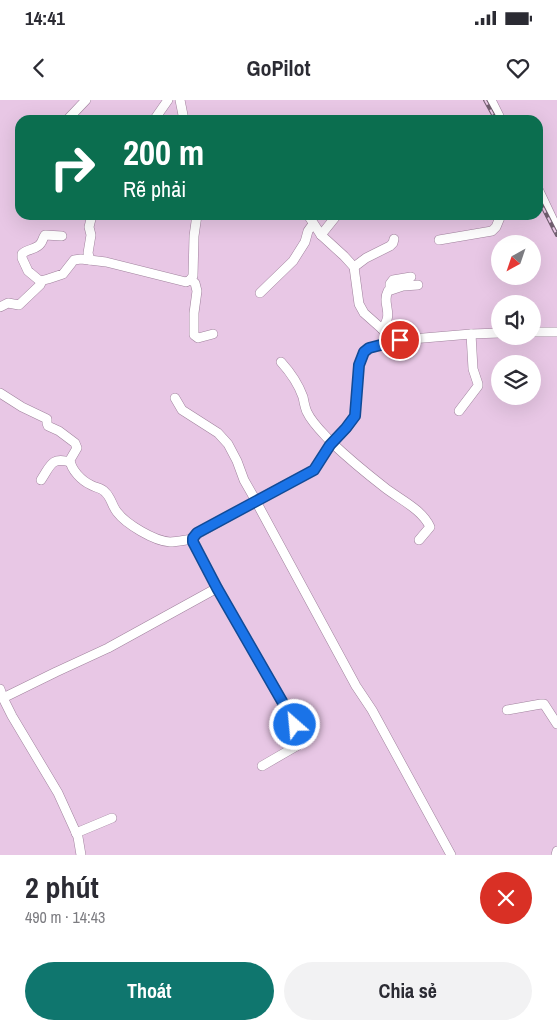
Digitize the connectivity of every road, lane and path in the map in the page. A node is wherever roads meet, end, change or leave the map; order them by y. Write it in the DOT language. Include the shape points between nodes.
graph roads {
  1 [pos="86,100"];
  2 [pos="168,100"];
  3 [pos="180,100"];
  4 [pos="490,100"];
  5 [pos="72,115"];
  6 [pos="158,115"];
  7 [pos="183,115"];
  8 [pos="498,115"];
  9 [pos="543,211"];
  10 [pos="91,220"];
  11 [pos="196,220"];
  12 [pos="311,220"];
  13 [pos="334,220"];
  14 [pos="499,220"];
  15 [pos="313,224"];
  16 [pos="557,229"];
  17 [pos="321,235"];
  18 [pos="62,236"];
  19 [pos="394,239"];
  20 [pos="439,240"];
  21 [pos="90,260"];
  22 [pos="354,267"];
  23 [pos="411,277"];
  24 [pos="190,280"];
  25 [pos="42,281"];
  26 [pos="418,285"];
  27 [pos="390,289"];
  28 [pos="260,293"];
  29 [pos="0,307"];
  30 [pos="382,329"];
  31 [pos="541,332"];
  32 [pos="557,332"];
  33 [pos="491,333"];
  34 [pos="213,334"];
  35 [pos="471,334"];
  36 [pos="400,340"];
  37 [pos="281,362"];
  38 [pos="0,393"];
  39 [pos="175,398"];
  40 [pos="459,411"];
  41 [pos="332,442"];
  42 [pos="70,462"];
  43 [pos="41,480"];
  44 [pos="256,501"];
  45 [pos="193,539"];
  46 [pos="419,540"];
  47 [pos="217,588"];
  48 [pos="2,693"];
  49 [pos="507,710"];
  50 [pos="557,724"];
  51 [pos="262,766"];
  52 [pos="112,818"];
  53 [pos="76,833"];
  54 [pos="557,851"];
  55 [pos="81,855"];
  56 [pos="451,855"];
  57 [pos="556,855"];
  1 -- 5 [label="street"];
  2 -- 6 [label="street"];
  3 -- 7 [label="street"];
  4 -- 8 [label="street"];
  9 -- 16 [label="street"];
  10 -- 21 [label="street"];
  11 -- 24 [label="street" via="193,276"];
  12 -- 15 [label="street"];
  13 -- 17 [label="street"];
  14 -- 20 [label="street" via="492,231"];
  15 -- 17 [label="street"];
  15 -- 28 [label="street" via="293,261"];
  17 -- 22 [label="street"];
  18 -- 25 [label="street" via="46,235 42,243 22,254 28,271"];
  19 -- 22 [label="street" via="392,245"];
  21 -- 24 [label="street" via="186,282"];
  21 -- 25 [label="street" via="74,260 62,274"];
  22 -- 30 [label="street" via="362,309"];
  23 -- 27 [label="street" via="393,280"];
  24 -- 34 [label="street" via="195,283 197,291 194,335 198,338"];
  25 -- 29 [label="street" via="19,305 8,303"];
  26 -- 27 [label="street"];
  27 -- 30 [label="street" via="386,294 388,318"];
  30 -- 36 [label="street"];
  31 -- 32 [label="street"];
  33 -- 35 [label="street"];
  35 -- 36 [label="street"];
  35 -- 40 [label="street" via="478,386"];
  36 -- 41 [label="street" via="364,352 359,365 355,416"];
  37 -- 41 [label="street" via="296,380 307,414"];
  38 -- 42 [label="street" via="45,418 48,426 75,443 77,448"];
  39 -- 44 [label="street" via="182,410 218,433 228,444"];
  41 -- 44 [label="street" via="312,471"];
  41 -- 46 [label="street" via="423,516 430,527"];
  42 -- 43 [label="street" via="56,460"];
  42 -- 45 [label="street" via="83,480 106,492 118,514 139,530 162,541"];
  44 -- 45 [label="street" via="197,533"];
  44 -- 56 [label="street"];
  45 -- 47 [label="street"];
  47 -- 48 [label="street" via="108,648"];
  47 -- 51 [label="street" via="302,741"];
  48 -- 53 [label="street" via="52,782"];
  49 -- 50 [label="street" via="544,704"];
  52 -- 53 [label="street"];
  53 -- 55 [label="street"];
  54 -- 57 [label="street"];
}
